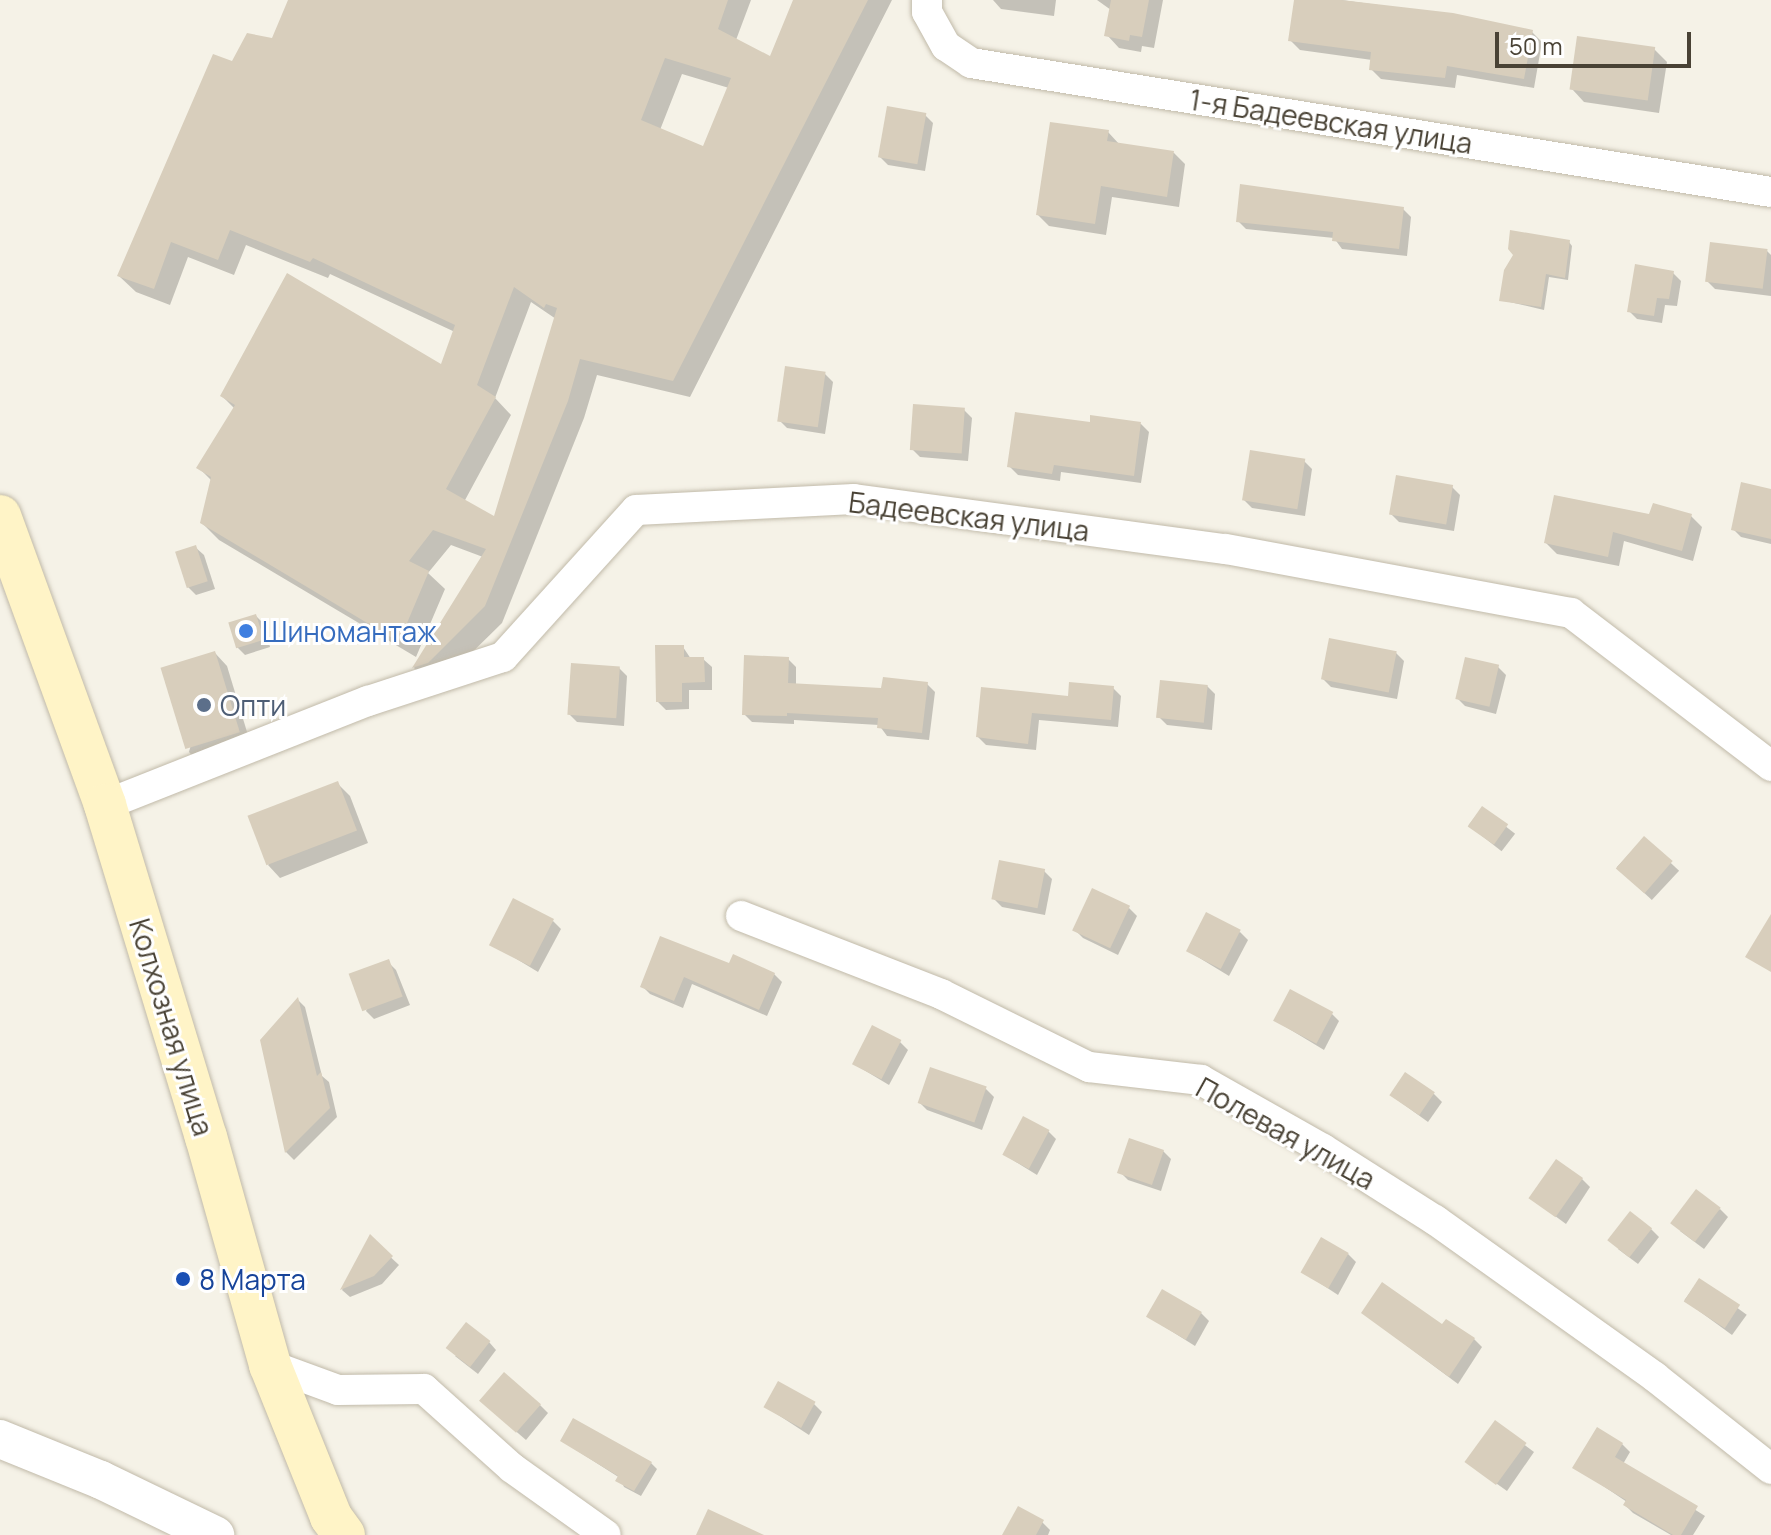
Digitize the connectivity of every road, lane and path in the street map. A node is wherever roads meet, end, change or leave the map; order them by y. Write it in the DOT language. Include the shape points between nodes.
graph roads {
  1 [pos="927,0"];
  2 [pos="1771,192"];
  3 [pos="0,516"];
  4 [pos="1771,766"];
  5 [pos="105,805"];
  6 [pos="741,916"];
  7 [pos="270,1365"];
  8 [pos="0,1439"];
  9 [pos="1771,1469"];
  10 [pos="215,1535"];
  11 [pos="344,1535"];
  12 [pos="606,1535"];
  1 -- 2 [label="street, 1-я Бадеевская улица" via="927,12 946,46 971,63"];
  3 -- 5 [label="main road, Колхозная улица"];
  4 -- 5 [label="street, Бадеевская улица" via="1571,613 1226,549 854,499 636,510 503,657 368,701"];
  5 -- 7 [label="main road, Колхозная улица"];
  6 -- 9 [label="street, Полевая улица" via="941,994 1089,1067 1201,1080 1435,1220 1655,1377"];
  7 -- 11 [label="main road, Колхозная улица" via="331,1517"];
  7 -- 12 [label="street" via="338,1390 424,1389 512,1468"];
  8 -- 10 [label="street"];
}
